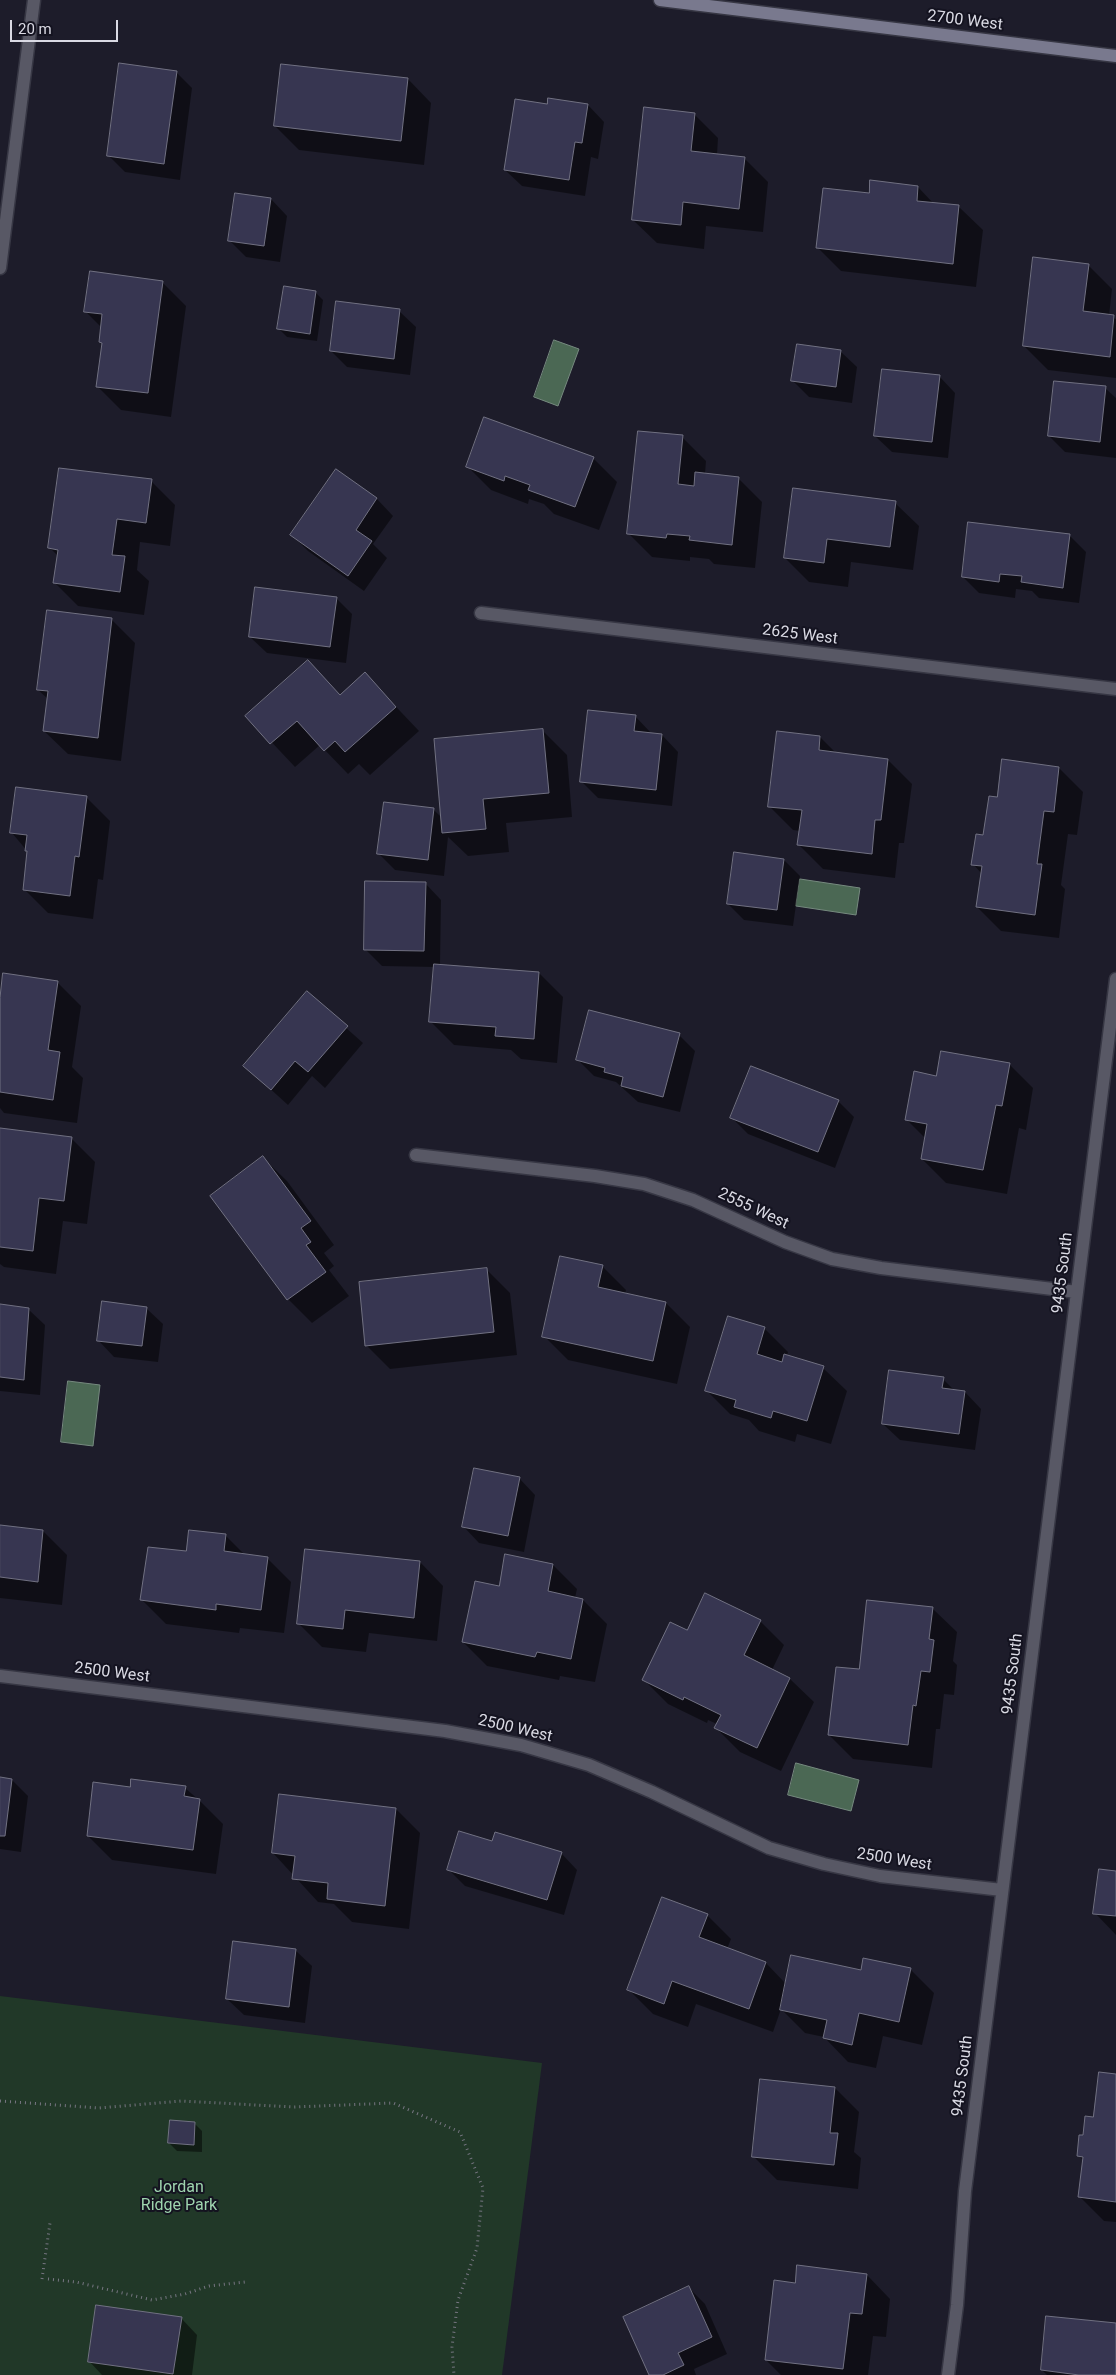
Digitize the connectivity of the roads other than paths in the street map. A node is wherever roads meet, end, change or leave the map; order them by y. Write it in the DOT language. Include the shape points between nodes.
graph roads {
  1 [pos="34,0"];
  2 [pos="660,0"];
  3 [pos="1116,56"];
  4 [pos="0,268"];
  5 [pos="481,612"];
  6 [pos="1116,689"];
  7 [pos="1116,979"];
  8 [pos="416,1155"];
  9 [pos="1077,1292"];
  10 [pos="0,1676"];
  11 [pos="1002,1890"];
  12 [pos="948,2375"];
  1 -- 4 [label="street"];
  2 -- 3 [label="main road, 2700 West"];
  5 -- 6 [label="street, 2625 West"];
  7 -- 9 [label="street, 9435 South"];
  8 -- 9 [label="street, 2555 West" via="644,1184 693,1200 785,1242 832,1259"];
  9 -- 11 [label="street, 9435 South"];
  10 -- 11 [label="street, 2500 West" via="445,1731 521,1745 598,1769 769,1848 880,1876"];
  11 -- 12 [label="street, 9435 South" via="965,2191 957,2305"];
}
